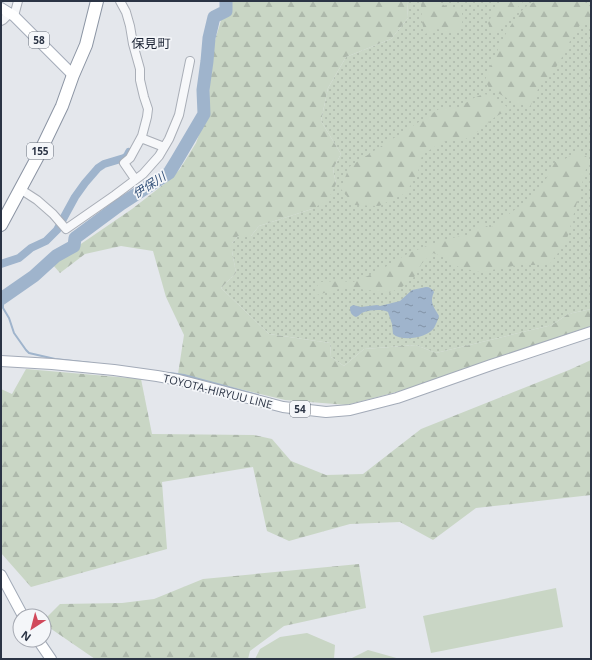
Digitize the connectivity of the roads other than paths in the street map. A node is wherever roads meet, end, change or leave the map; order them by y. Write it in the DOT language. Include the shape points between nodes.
graph roads {
  1 [pos="18,1"];
  2 [pos="97,1"];
  3 [pos="120,1"];
  4 [pos="9,12"];
  5 [pos="1,20"];
  6 [pos="190,61"];
  7 [pos="73,75"];
  8 [pos="141,138"];
  9 [pos="164,147"];
  10 [pos="135,179"];
  11 [pos="20,189"];
  12 [pos="1,225"];
  13 [pos="591,332"];
  14 [pos="1,361"];
  15 [pos="1,576"];
  16 [pos="19,608"];
  17 [pos="43,648"];
  18 [pos="51,659"];
  1 -- 4 [label="street"];
  2 -- 7 [label="highway, 155" via="86,45"];
  3 -- 8 [label="street" via="130,26 148,109"];
  4 -- 5 [label="street"];
  4 -- 7 [label="main road, 58"];
  6 -- 9 [label="street" via="179,115"];
  7 -- 11 [label="highway, 155" via="62,106"];
  8 -- 9 [label="street"];
  8 -- 10 [label="street" via="130,158 124,163"];
  9 -- 10 [label="street" via="143,174"];
  10 -- 11 [label="street" via="66,229 37,200"];
  11 -- 12 [label="highway, 155"];
  13 -- 14 [label="main road, TOYOTA-HIRYUU LINE / 54" via="397,398 350,410 326,412 283,407 157,376 68,365"];
  15 -- 16 [label="main road"];
  17 -- 18 [label="main road"];
}
